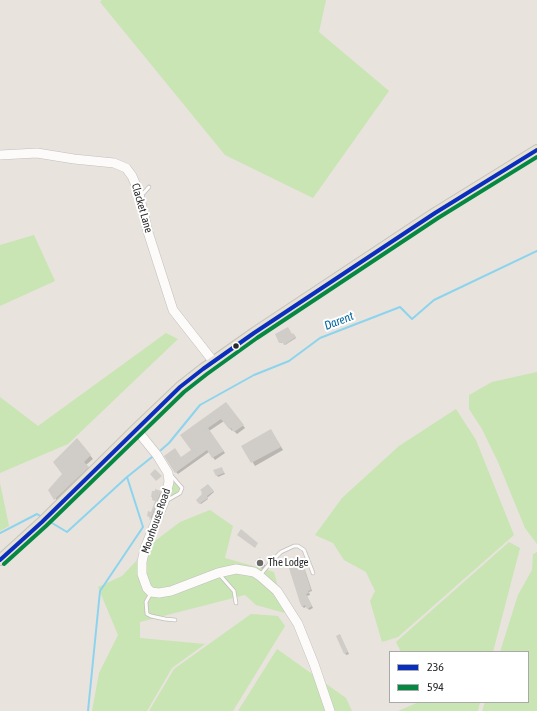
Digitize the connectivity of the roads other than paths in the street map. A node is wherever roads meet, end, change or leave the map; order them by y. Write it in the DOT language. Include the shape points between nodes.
graph roads {
  1 [pos="537,150"];
  2 [pos="0,155"];
  3 [pos="149,187"];
  4 [pos="140,197"];
  5 [pos="213,361"];
  6 [pos="136,429"];
  7 [pos="168,473"];
  8 [pos="164,502"];
  9 [pos="0,560"];
  10 [pos="218,573"];
  11 [pos="313,573"];
  12 [pos="260,576"];
  13 [pos="152,592"];
  14 [pos="236,603"];
  15 [pos="175,620"];
  16 [pos="330,711"];
  1 -- 5 [label="main road" via="435,213"];
  2 -- 4 [label="street, Clacket Lane" via="32,152 118,164 126,168 132,176"];
  3 -- 4 [label="lane"];
  4 -- 5 [label="street, Clacket Lane" via="148,232 173,310"];
  5 -- 6 [label="main road" via="180,387"];
  6 -- 7 [label="street, Moorhouse Road"];
  6 -- 9 [label="main road" via="121,438 46,519"];
  7 -- 8 [label="street, Moorhouse Road" via="169,482"];
  7 -- 8 [label="lane" via="182,488 180,493"];
  8 -- 13 [label="street, Moorhouse Road" via="145,548 142,562 144,582"];
  10 -- 12 [label="street" via="236,569 254,572"];
  10 -- 13 [label="street" via="172,591"];
  10 -- 14 [label="lane" via="234,591"];
  11 -- 12 [label="lane" via="304,550 294,546 281,552"];
  12 -- 16 [label="street" via="277,591 298,624"];
  13 -- 15 [label="lane" via="146,602 147,614 165,620"];
}
